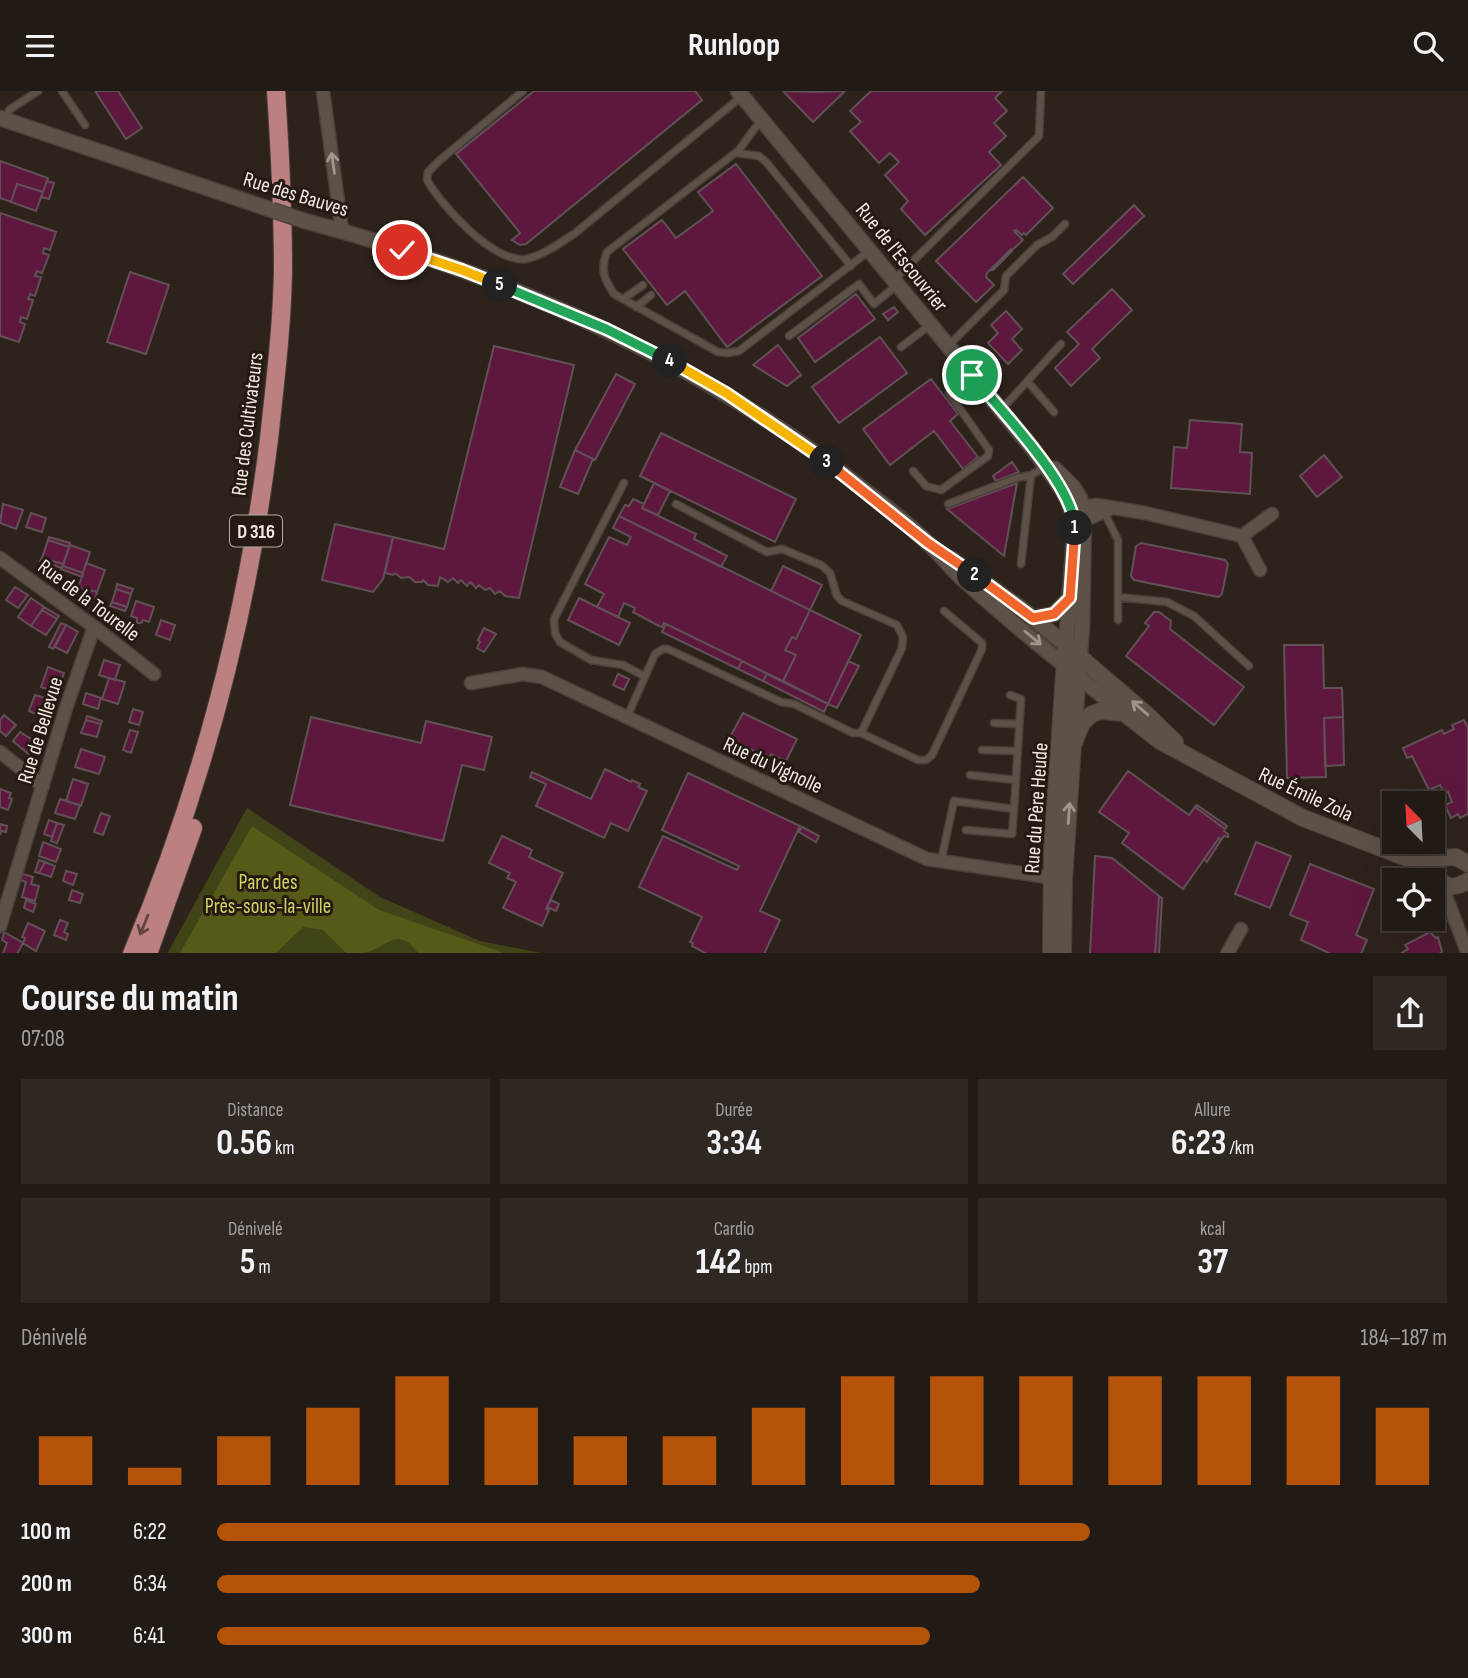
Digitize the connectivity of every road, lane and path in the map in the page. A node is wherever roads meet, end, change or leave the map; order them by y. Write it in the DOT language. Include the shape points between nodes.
graph roads {
  1 [pos="38,91"];
  2 [pos="62,91"];
  3 [pos="276,91"];
  4 [pos="288,91"];
  5 [pos="323,91"];
  6 [pos="523,91"];
  7 [pos="1041,91"];
  8 [pos="740,93"];
  9 [pos="3,119"];
  10 [pos="764,122"];
  11 [pos="85,125"];
  12 [pos="736,153"];
  13 [pos="1065,224"];
  14 [pos="342,231"];
  15 [pos="869,251"];
  16 [pos="851,266"];
  17 [pos="895,283"];
  18 [pos="643,285"];
  19 [pos="651,295"];
  20 [pos="623,299"];
  21 [pos="636,307"];
  22 [pos="930,325"];
  23 [pos="789,336"];
  24 [pos="1061,344"];
  25 [pos="948,346"];
  26 [pos="901,347"];
  27 [pos="972,375"];
  28 [pos="1028,382"];
  29 [pos="1000,410"];
  30 [pos="1054,412"];
  31 [pos="1048,465"];
  32 [pos="913,471"];
  33 [pos="1031,475"];
  34 [pos="624,483"];
  35 [pos="677,504"];
  36 [pos="948,504"];
  37 [pos="1105,509"];
  38 [pos="1078,513"];
  39 [pos="1272,514"];
  40 [pos="1242,536"];
  41 [pos="928,543"];
  42 [pos="0,558"];
  43 [pos="1021,564"];
  44 [pos="1260,570"];
  45 [pos="1118,597"];
  46 [pos="1070,598"];
  47 [pos="944,611"];
  48 [pos="1033,618"];
  49 [pos="1118,620"];
  50 [pos="94,627"];
  51 [pos="1076,664"];
  52 [pos="1249,666"];
  53 [pos="154,674"];
  54 [pos="644,676"];
  55 [pos="471,683"];
  56 [pos="1010,695"];
  57 [pos="1124,713"];
  58 [pos="627,717"];
  59 [pos="994,723"];
  60 [pos="1019,724"];
  61 [pos="862,733"];
  62 [pos="1073,745"];
  63 [pos="982,750"];
  64 [pos="1017,751"];
  65 [pos="0,752"];
  66 [pos="1189,756"];
  67 [pos="970,775"];
  68 [pos="1016,780"];
  69 [pos="43,786"];
  70 [pos="1014,809"];
  71 [pos="966,830"];
  72 [pos="1447,857"];
  73 [pos="1411,858"];
  74 [pos="941,861"];
  75 [pos="1428,868"];
  76 [pos="1439,868"];
  77 [pos="1466,875"];
  78 [pos="1058,879"];
  79 [pos="1445,883"];
  80 [pos="1445,895"];
  81 [pos="1450,909"];
  82 [pos="0,926"];
  83 [pos="1241,929"];
  84 [pos="132,953"];
  85 [pos="148,953"];
  86 [pos="1051,953"];
  87 [pos="1063,953"];
  88 [pos="1228,953"];
  89 [pos="1468,953"];
  1 -- 9 [label="lane"];
  2 -- 11 [label="lane"];
  3 -- 84 [label="main road, Rue des Cultivateurs / D 316, one-way" via="283,273 260,509 202,766"];
  4 -- 85 [label="main road, Rue des Cultivateurs / D 316" via="294,271 285,396 268,525 228,714"];
  14 -- 5 [label="street, one-way"];
  6 -- 8 [label="lane" via="440,160 428,172 427,180 459,221 484,243 525,259 574,234"];
  7 -- 17 [label="lane" via="1039,135"];
  8 -- 10 [label="street, Rue de l'Escouvrier"];
  9 -- 14 [label="street, Rue des Bauves, bridge"];
  10 -- 12 [label="lane"];
  10 -- 15 [label="street, Rue de l'Escouvrier"];
  12 -- 16 [label="lane" via="759,156 767,163"];
  12 -- 20 [label="lane" via="607,252 604,279"];
  13 -- 25 [label="lane" via="1037,244 1006,276 1004,290"];
  14 -- 41 [label="street, Rue des Bauves" via="462,270 606,329 675,364 820,457"];
  15 -- 16 [label="lane"];
  15 -- 17 [label="street, Rue de l'Escouvrier"];
  16 -- 21 [label="lane" via="739,351 718,352"];
  17 -- 22 [label="street, Rue de l'Escouvrier"];
  17 -- 23 [label="lane" via="874,304 859,284"];
  18 -- 20 [label="lane"];
  19 -- 21 [label="lane"];
  20 -- 21 [label="lane"];
  22 -- 25 [label="street, Rue de l'Escouvrier"];
  22 -- 26 [label="lane"];
  24 -- 28 [label="lane"];
  25 -- 27 [label="street, Rue de l'Escouvrier"];
  27 -- 29 [label="street, Rue de l'Escouvrier"];
  27 -- 32 [label="lane" via="949,393 983,438 988,456 941,490 926,486"];
  28 -- 29 [label="lane"];
  28 -- 30 [label="lane"];
  29 -- 31 [label="street, Rue de l'Escouvrier"];
  31 -- 33 [label="lane"];
  31 -- 38 [label="street, Rue de l'Escouvrier"];
  33 -- 36 [label="lane"];
  33 -- 43 [label="lane"];
  34 -- 54 [label="lane" via="554,624 560,642 591,660 623,665"];
  35 -- 61 [label="lane" via="767,552 782,549 821,565 830,573 842,601 897,625 902,647"];
  37 -- 38 [label="street"];
  37 -- 40 [label="street" via="1145,513"];
  37 -- 45 [label="lane" via="1118,540"];
  38 -- 46 [label="street"];
  38 -- 51 [label="street"];
  39 -- 40 [label="street"];
  40 -- 44 [label="street"];
  41 -- 48 [label="street, Rue des Bauves"];
  41 -- 51 [label="street, Rue des Bauves, one-way" via="962,579"];
  42 -- 50 [label="street, Rue de la Tourelle"];
  45 -- 49 [label="lane"];
  45 -- 52 [label="lane" via="1167,601 1194,616"];
  46 -- 48 [label="street" via="1054,614"];
  46 -- 51 [label="street" via="1075,614"];
  47 -- 61 [label="lane" via="982,643 982,649 932,755 918,760"];
  48 -- 51 [label="street, Rue des Bauves"];
  50 -- 53 [label="street, Rue de la Tourelle"];
  50 -- 69 [label="street, Rue de Bellevue"];
  51 -- 57 [label="street, Rue Émile Zola"];
  51 -- 62 [label="street, Rue du Père Heude"];
  66 -- 51 [label="main road, Rue Émile Zola, one-way" via="1144,712"];
  51 -- 78 [label="main road, Rue du Père Heude" via="1052,849"];
  54 -- 58 [label="lane"];
  54 -- 61 [label="lane" via="654,653 668,649 781,702"];
  55 -- 58 [label="street, Rue du Vignolle" via="523,674 542,677"];
  56 -- 60 [label="lane" via="1021,699"];
  57 -- 62 [label="main road" via="1092,714 1082,723"];
  57 -- 66 [label="main road, Rue Émile Zola"];
  58 -- 74 [label="street, Rue du Vignolle" via="928,859"];
  59 -- 60 [label="lane"];
  60 -- 64 [label="lane"];
  78 -- 62 [label="main road, Rue du Père Heude, one-way"];
  63 -- 64 [label="lane"];
  64 -- 68 [label="lane"];
  65 -- 69 [label="street"];
  66 -- 73 [label="main road, Rue Émile Zola" via="1303,818"];
  67 -- 68 [label="lane"];
  68 -- 70 [label="lane"];
  69 -- 82 [label="street, Rue de Bellevue"];
  70 -- 71 [label="lane" via="1012,834"];
  70 -- 74 [label="lane" via="954,801"];
  72 -- 73 [label="main road, Rue Émile Zola"];
  72 -- 76 [label="main road"];
  72 -- 77 [label="main road" via="1456,857"];
  73 -- 75 [label="main road, Rue Émile Zola"];
  74 -- 78 [label="street, Rue du Vignolle"];
  77 -- 79 [label="main road" via="1450,887"];
  77 -- 81 [label="street"];
  78 -- 86 [label="main road, Rue du Père Heude"];
  78 -- 87 [label="main road, Rue du Père Heude"];
  80 -- 81 [label="street"];
  81 -- 89 [label="street"];
  83 -- 88 [label="street"];
}
